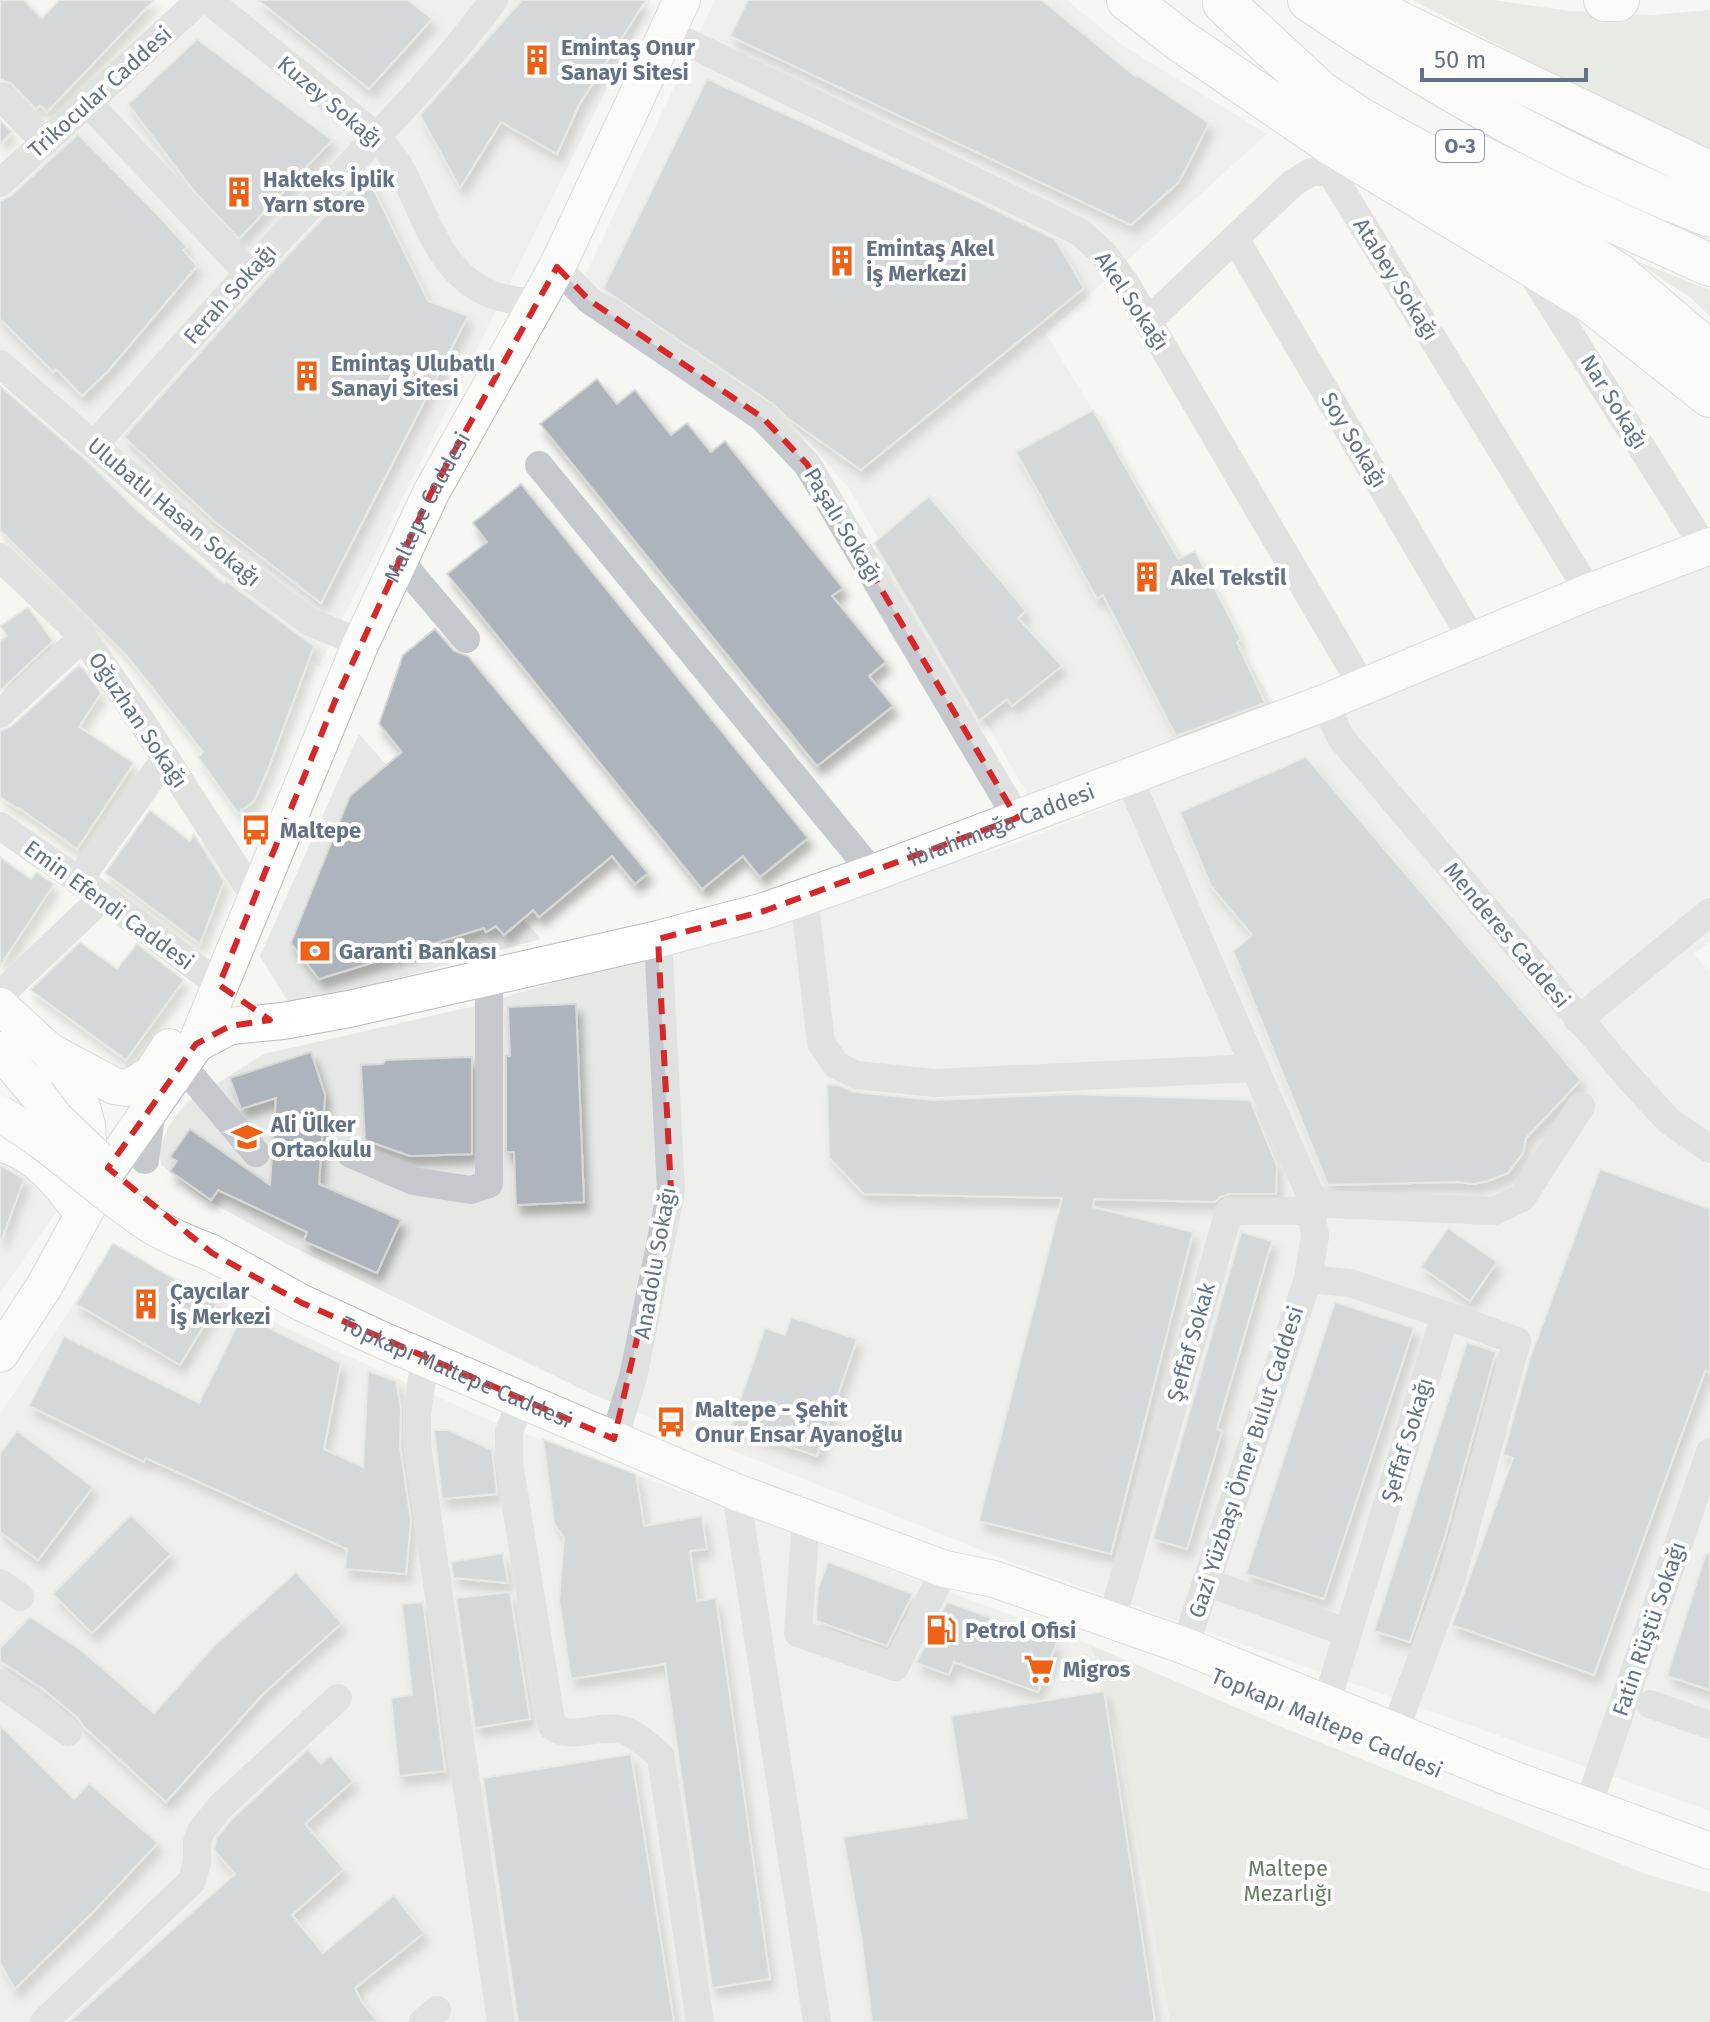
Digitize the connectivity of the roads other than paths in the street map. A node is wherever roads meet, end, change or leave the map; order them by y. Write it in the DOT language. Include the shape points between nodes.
graph roads {
  1 [pos="200,0"];
  2 [pos="208,0"];
  3 [pos="494,0"];
  4 [pos="682,0"];
  5 [pos="1128,0"];
  6 [pos="1309,0"];
  7 [pos="1359,0"];
  8 [pos="1605,0"];
  9 [pos="1618,0"];
  10 [pos="1222,1"];
  11 [pos="666,32"];
  12 [pos="0,96"];
  13 [pos="89,104"];
  14 [pos="376,136"];
  15 [pos="45,142"];
  16 [pos="1329,170"];
  17 [pos="1710,173"];
  18 [pos="1393,181"];
  19 [pos="0,183"];
  20 [pos="1710,216"];
  21 [pos="1236,240"];
  22 [pos="1521,258"];
  23 [pos="1710,265"];
  24 [pos="557,267"];
  25 [pos="248,273"];
  26 [pos="536,304"];
  27 [pos="1148,321"];
  28 [pos="1710,353"];
  29 [pos="0,364"];
  30 [pos="1710,396"];
  31 [pos="94,445"];
  32 [pos="539,465"];
  33 [pos="1708,547"];
  34 [pos="0,557"];
  35 [pos="399,560"];
  36 [pos="1589,592"];
  37 [pos="83,637"];
  38 [pos="466,639"];
  39 [pos="1473,641"];
  40 [pos="361,643"];
  41 [pos="1363,687"];
  42 [pos="1324,703"];
  43 [pos="0,714"];
  44 [pos="165,759"];
  45 [pos="1128,776"];
  46 [pos="1017,818"];
  47 [pos="0,826"];
  48 [pos="873,873"];
  49 [pos="78,881"];
  50 [pos="103,897"];
  51 [pos="804,897"];
  52 [pos="256,899"];
  53 [pos="1710,912"];
  54 [pos="658,939"];
  55 [pos="489,977"];
  56 [pos="219,985"];
  57 [pos="0,995"];
  58 [pos="0,1006"];
  59 [pos="269,1020"];
  60 [pos="1578,1020"];
  61 [pos="0,1050"];
  62 [pos="49,1051"];
  63 [pos="189,1054"];
  64 [pos="1255,1068"];
  65 [pos="154,1103"];
  66 [pos="1581,1106"];
  67 [pos="0,1114"];
  68 [pos="0,1143"];
  69 [pos="1710,1149"];
  70 [pos="256,1153"];
  71 [pos="351,1154"];
  72 [pos="145,1160"];
  73 [pos="83,1214"];
  74 [pos="212,1253"];
  75 [pos="1308,1279"];
  76 [pos="1445,1315"];
  77 [pos="0,1354"];
  78 [pos="424,1369"];
  79 [pos="522,1398"];
  80 [pos="614,1439"];
  81 [pos="1710,1452"];
  82 [pos="736,1492"];
  83 [pos="806,1519"];
  84 [pos="945,1569"];
  85 [pos="1206,1582"];
  86 [pos="1112,1619"];
  87 [pos="1348,1633"];
  88 [pos="1182,1654"];
  89 [pos="0,1683"];
  90 [pos="338,1698"];
  91 [pos="1327,1701"];
  92 [pos="1650,1704"];
  93 [pos="1710,1725"];
  94 [pos="1395,1730"];
  95 [pos="68,1732"];
  96 [pos="1584,1817"];
  97 [pos="1710,1851"];
  98 [pos="1710,1875"];
  99 [pos="44,2022"];
  100 [pos="501,2022"];
  101 [pos="700,2022"];
  102 [pos="817,2022"];
  1 -- 13 [label="street, Trikocular Caddesi"];
  2 -- 14 [label="street, Kuzey Sokağı"];
  3 -- 14 [label="street, Ferah Sokağı"];
  4 -- 11 [label="main road, Maltepe Caddesi"];
  5 -- 18 [label="highway" via="1252,91"];
  6 -- 20 [label="highway, O-3" via="1519,127"];
  7 -- 17 [label="highway"];
  8 -- 9 [label="highway"];
  10 -- 23 [label="highway, O-3" via="1474,154"];
  10 -- 28 [label="highway" via="1320,92 1619,275"];
  11 -- 24 [label="main road, Maltepe Caddesi"];
  11 -- 27 [label="street, Akel Sokağı" via="1081,233 1104,254"];
  12 -- 15 [label="street"];
  13 -- 15 [label="street, Trikocular Caddesi"];
  13 -- 25 [label="street"];
  14 -- 25 [label="street, Ferah Sokağı"];
  14 -- 26 [label="street, Kuzey Sokağı" via="398,164 448,262 492,295"];
  15 -- 19 [label="street, Trikocular Caddesi"];
  16 -- 18 [label="street"];
  16 -- 21 [label="street" via="1311,172 1293,183"];
  16 -- 36 [label="street, Atabey Sokağı"];
  18 -- 22 [label="highway"];
  21 -- 27 [label="street"];
  21 -- 39 [label="street, Soy Sokağı"];
  22 -- 30 [label="highway" via="1590,301"];
  22 -- 33 [label="street, Nar Sokağı"];
  24 -- 26 [label="main road, Maltepe Caddesi"];
  24 -- 46 [label="street, Paşalı Sokağı" via="589,300 763,418 807,464"];
  25 -- 31 [label="street, Ferah Sokağı"];
  26 -- 35 [label="main road, Maltepe Caddesi"];
  27 -- 41 [label="street, Akel Sokağı"];
  29 -- 31 [label="street, Ulubatlı Hasan Sokağı"];
  31 -- 40 [label="street, Ulubatlı Hasan Sokağı" via="241,571 310,622"];
  32 -- 48 [label="street"];
  33 -- 36 [label="main road, İbrahimağa Caddesi"];
  34 -- 37 [label="street, Oğuzhan Sokağı"];
  35 -- 38 [label="street"];
  35 -- 40 [label="main road, Maltepe Caddesi"];
  36 -- 39 [label="main road, İbrahimağa Caddesi"];
  37 -- 43 [label="street"];
  37 -- 44 [label="street, Oğuzhan Sokağı"];
  39 -- 41 [label="main road, İbrahimağa Caddesi"];
  40 -- 52 [label="main road, Maltepe Caddesi"];
  41 -- 42 [label="main road, İbrahimağa Caddesi"];
  42 -- 45 [label="main road, İbrahimağa Caddesi"];
  42 -- 60 [label="street, Menderes Caddesi" via="1341,738"];
  44 -- 49 [label="street"];
  44 -- 52 [label="street, Oğuzhan Sokağı"];
  45 -- 46 [label="main road, İbrahimağa Caddesi"];
  45 -- 64 [label="street"];
  46 -- 48 [label="main road, İbrahimağa Caddesi"];
  47 -- 49 [label="street, Emin Efendi Caddesi"];
  48 -- 51 [label="main road, İbrahimağa Caddesi"];
  49 -- 50 [label="street, Emin Efendi Caddesi"];
  50 -- 56 [label="street, Emin Efendi Caddesi"];
  50 -- 57 [label="street"];
  51 -- 54 [label="main road, İbrahimağa Caddesi"];
  51 -- 64 [label="street" via="821,1043 836,1065 856,1075 935,1083"];
  52 -- 56 [label="main road, Maltepe Caddesi"];
  53 -- 60 [label="street"];
  54 -- 55 [label="main road, İbrahimağa Caddesi"];
  54 -- 80 [label="street, Anadolu Sokağı" via="671,1191 633,1377"];
  55 -- 59 [label="main road, İbrahimağa Caddesi" via="336,1011"];
  55 -- 71 [label="street" via="489,1184 471,1190 413,1181"];
  56 -- 59 [label="main road"];
  56 -- 62 [label="main road" via="202,998 152,1073 127,1088 99,1080"];
  56 -- 63 [label="main road, Maltepe Caddesi"];
  58 -- 62 [label="main road"];
  59 -- 63 [label="main road, İbrahimağa Caddesi" via="230,1026"];
  60 -- 69 [label="street, Menderes Caddesi" via="1669,1121"];
  61 -- 74 [label="main road, bridge" via="82,1144"];
  62 -- 73 [label="main road" via="87,1125 91,1176"];
  63 -- 65 [label="main road"];
  63 -- 70 [label="street"];
  64 -- 66 [label="street" via="1311,1197 1330,1204 1494,1211 1522,1198"];
  65 -- 72 [label="street"];
  65 -- 73 [label="main road"];
  67 -- 74 [label="main road, Topkapı Maltepe Caddesi, bridge" via="146,1222"];
  68 -- 73 [label="main road" via="23,1150 43,1167"];
  73 -- 77 [label="main road"];
  74 -- 78 [label="main road, Topkapı Maltepe Caddesi"];
  75 -- 76 [label="street" via="1350,1283"];
  75 -- 85 [label="street, Gazi Yüzbaşı Ömer Bulut Caddesi"];
  75 -- 86 [label="street, Şeffaf Sokak" via="1315,1236 1311,1211 1229,1211"];
  76 -- 87 [label="street, Şeffaf Sokağı"];
  76 -- 94 [label="street" via="1517,1341 1452,1577"];
  78 -- 79 [label="main road, Topkapı Maltepe Caddesi"];
  78 -- 100 [label="street" via="417,1445"];
  79 -- 80 [label="main road, Topkapı Maltepe Caddesi"];
  79 -- 101 [label="street" via="509,1432 509,1463 552,1726 567,1733 624,1730 661,1757"];
  80 -- 82 [label="main road, Topkapı Maltepe Caddesi"];
  81 -- 96 [label="street, Fatin Rüştü Sokağı"];
  82 -- 83 [label="main road, Topkapı Maltepe Caddesi"];
  82 -- 102 [label="street"];
  83 -- 84 [label="main road, Topkapı Maltepe Caddesi"];
  83 -- 84 [label="street" via="798,1633 895,1667"];
  84 -- 86 [label="main road, Topkapı Maltepe Caddesi" via="994,1579"];
  84 -- 88 [label="main road, Topkapı Maltepe Caddesi" via="990,1594"];
  85 -- 87 [label="street"];
  85 -- 88 [label="street, Gazi Yüzbaşı Ömer Bulut Caddesi"];
  86 -- 88 [label="main road, Topkapı Maltepe Caddesi"];
  87 -- 91 [label="street, Şeffaf Sokağı"];
  88 -- 91 [label="main road, Topkapı Maltepe Caddesi"];
  88 -- 96 [label="main road, Topkapı Maltepe Caddesi"];
  89 -- 95 [label="street"];
  90 -- 99 [label="street" via="210,1819 197,1842 192,1881"];
  91 -- 94 [label="main road, Topkapı Maltepe Caddesi"];
  92 -- 93 [label="street"];
  94 -- 96 [label="main road, Topkapı Maltepe Caddesi" via="1510,1778"];
  96 -- 97 [label="main road, Topkapı Maltepe Caddesi"];
  96 -- 98 [label="main road, Topkapı Maltepe Caddesi"];
}
